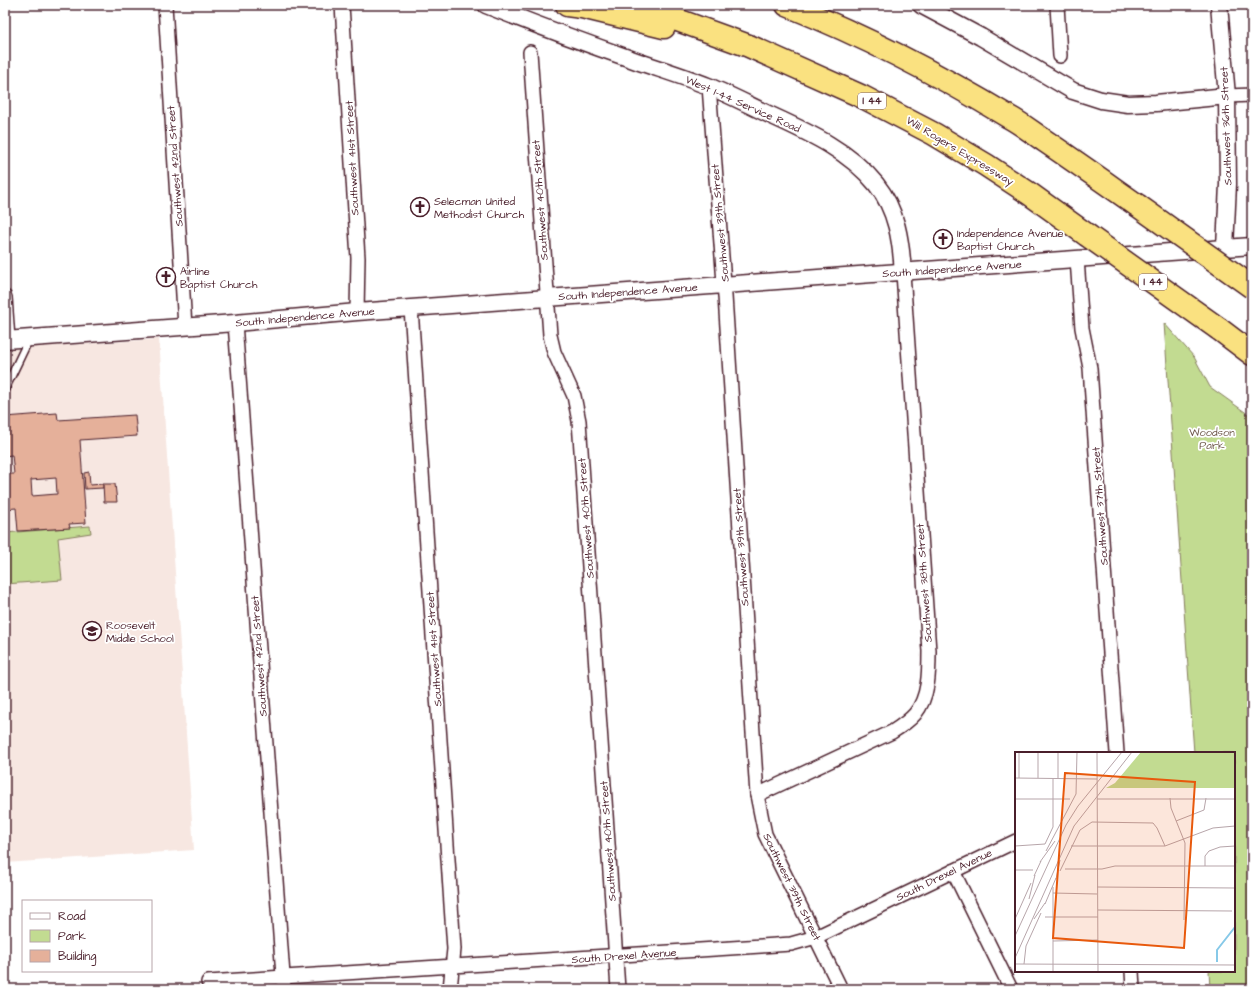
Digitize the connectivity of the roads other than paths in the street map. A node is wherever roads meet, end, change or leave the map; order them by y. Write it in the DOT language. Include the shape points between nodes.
graph roads {
  1 [pos="165,5"];
  2 [pos="342,5"];
  3 [pos="486,5"];
  4 [pos="567,5"];
  5 [pos="636,5"];
  6 [pos="787,5"];
  7 [pos="799,5"];
  8 [pos="921,5"];
  9 [pos="1057,5"];
  10 [pos="1219,5"];
  11 [pos="819,18"];
  12 [pos="749,46"];
  13 [pos="530,52"];
  14 [pos="1060,56"];
  15 [pos="709,86"];
  16 [pos="1252,95"];
  17 [pos="1227,96"];
  18 [pos="1252,246"];
  19 [pos="1225,248"];
  20 [pos="1077,259"];
  21 [pos="903,273"];
  22 [pos="725,285"];
  23 [pos="1252,287"];
  24 [pos="5,297"];
  25 [pos="547,298"];
  26 [pos="411,308"];
  27 [pos="357,312"];
  28 [pos="235,323"];
  29 [pos="185,327"];
  30 [pos="29,338"];
  31 [pos="6,339"];
  32 [pos="1252,354"];
  33 [pos="5,389"];
  34 [pos="1117,752"];
  35 [pos="757,795"];
  36 [pos="1015,841"];
  37 [pos="953,871"];
  38 [pos="816,937"];
  39 [pos="616,957"];
  40 [pos="452,967"];
  41 [pos="1132,972"];
  42 [pos="208,982"];
  43 [pos="283,983"];
  44 [pos="450,989"];
  45 [pos="618,989"];
  46 [pos="841,989"];
  47 [pos="1011,989"];
  48 [pos="1133,989"];
  1 -- 29 [label="street, Southwest 42nd Street"];
  2 -- 27 [label="street, Southwest 41st Street" via="358,258"];
  3 -- 15 [label="street, West I-44 Service Road"];
  4 -- 12 [label="highway"];
  5 -- 12 [label="highway, Will Rogers Expressway / I 44"];
  6 -- 11 [label="highway"];
  7 -- 11 [label="highway"];
  8 -- 17 [label="street" via="1074,91 1101,100 1128,104"];
  9 -- 14 [label="street"];
  10 -- 17 [label="street, Southwest 36th Street"];
  11 -- 23 [label="highway, bridge" via="902,57 1010,118"];
  12 -- 32 [label="highway, Will Rogers Expressway / I 44, bridge" via="863,96 986,165"];
  13 -- 25 [label="street, Southwest 40th Street"];
  15 -- 21 [label="street, West I-44 Service Road" via="833,146 869,175 886,200 898,230"];
  15 -- 22 [label="street, Southwest 39th Street"];
  16 -- 17 [label="street"];
  17 -- 19 [label="street, Southwest 36th Street" via="1228,184"];
  18 -- 19 [label="street, South Independence Avenue"];
  19 -- 20 [label="street, South Independence Avenue"];
  20 -- 21 [label="street, South Independence Avenue"];
  20 -- 34 [label="street, Southwest 37th Street" via="1082,328 1090,368"];
  21 -- 22 [label="street, South Independence Avenue"];
  21 -- 35 [label="street, Southwest 38th Street" via="928,651 929,671 925,692 915,714 892,732"];
  22 -- 25 [label="street, South Independence Avenue"];
  22 -- 35 [label="street, Southwest 39th Street"];
  24 -- 31 [label="street"];
  25 -- 26 [label="street, South Independence Avenue"];
  25 -- 39 [label="street, Southwest 40th Street" via="554,352 574,396 579,421"];
  26 -- 27 [label="street, South Independence Avenue"];
  26 -- 40 [label="street, Southwest 41st Street" via="454,949"];
  27 -- 28 [label="street, South Independence Avenue"];
  28 -- 29 [label="street, South Independence Avenue"];
  28 -- 43 [label="street, Southwest 42nd Street"];
  29 -- 30 [label="street, South Independence Avenue"];
  30 -- 31 [label="street, South Independence Avenue"];
  30 -- 33 [label="lane"];
  35 -- 38 [label="street, Southwest 39th Street" via="765,834"];
  36 -- 37 [label="street, South Drexel Avenue"];
  37 -- 38 [label="street, South Drexel Avenue"];
  37 -- 47 [label="street"];
  38 -- 39 [label="street, South Drexel Avenue" via="782,946"];
  38 -- 46 [label="street, Southwest 39th Street"];
  39 -- 40 [label="street, South Drexel Avenue"];
  39 -- 45 [label="street, Southwest 40th Street"];
  40 -- 43 [label="street, South Drexel Avenue"];
  40 -- 44 [label="street, Southwest 41st Street"];
  41 -- 48 [label="street"];
  42 -- 43 [label="street, South Drexel Avenue"];
}
